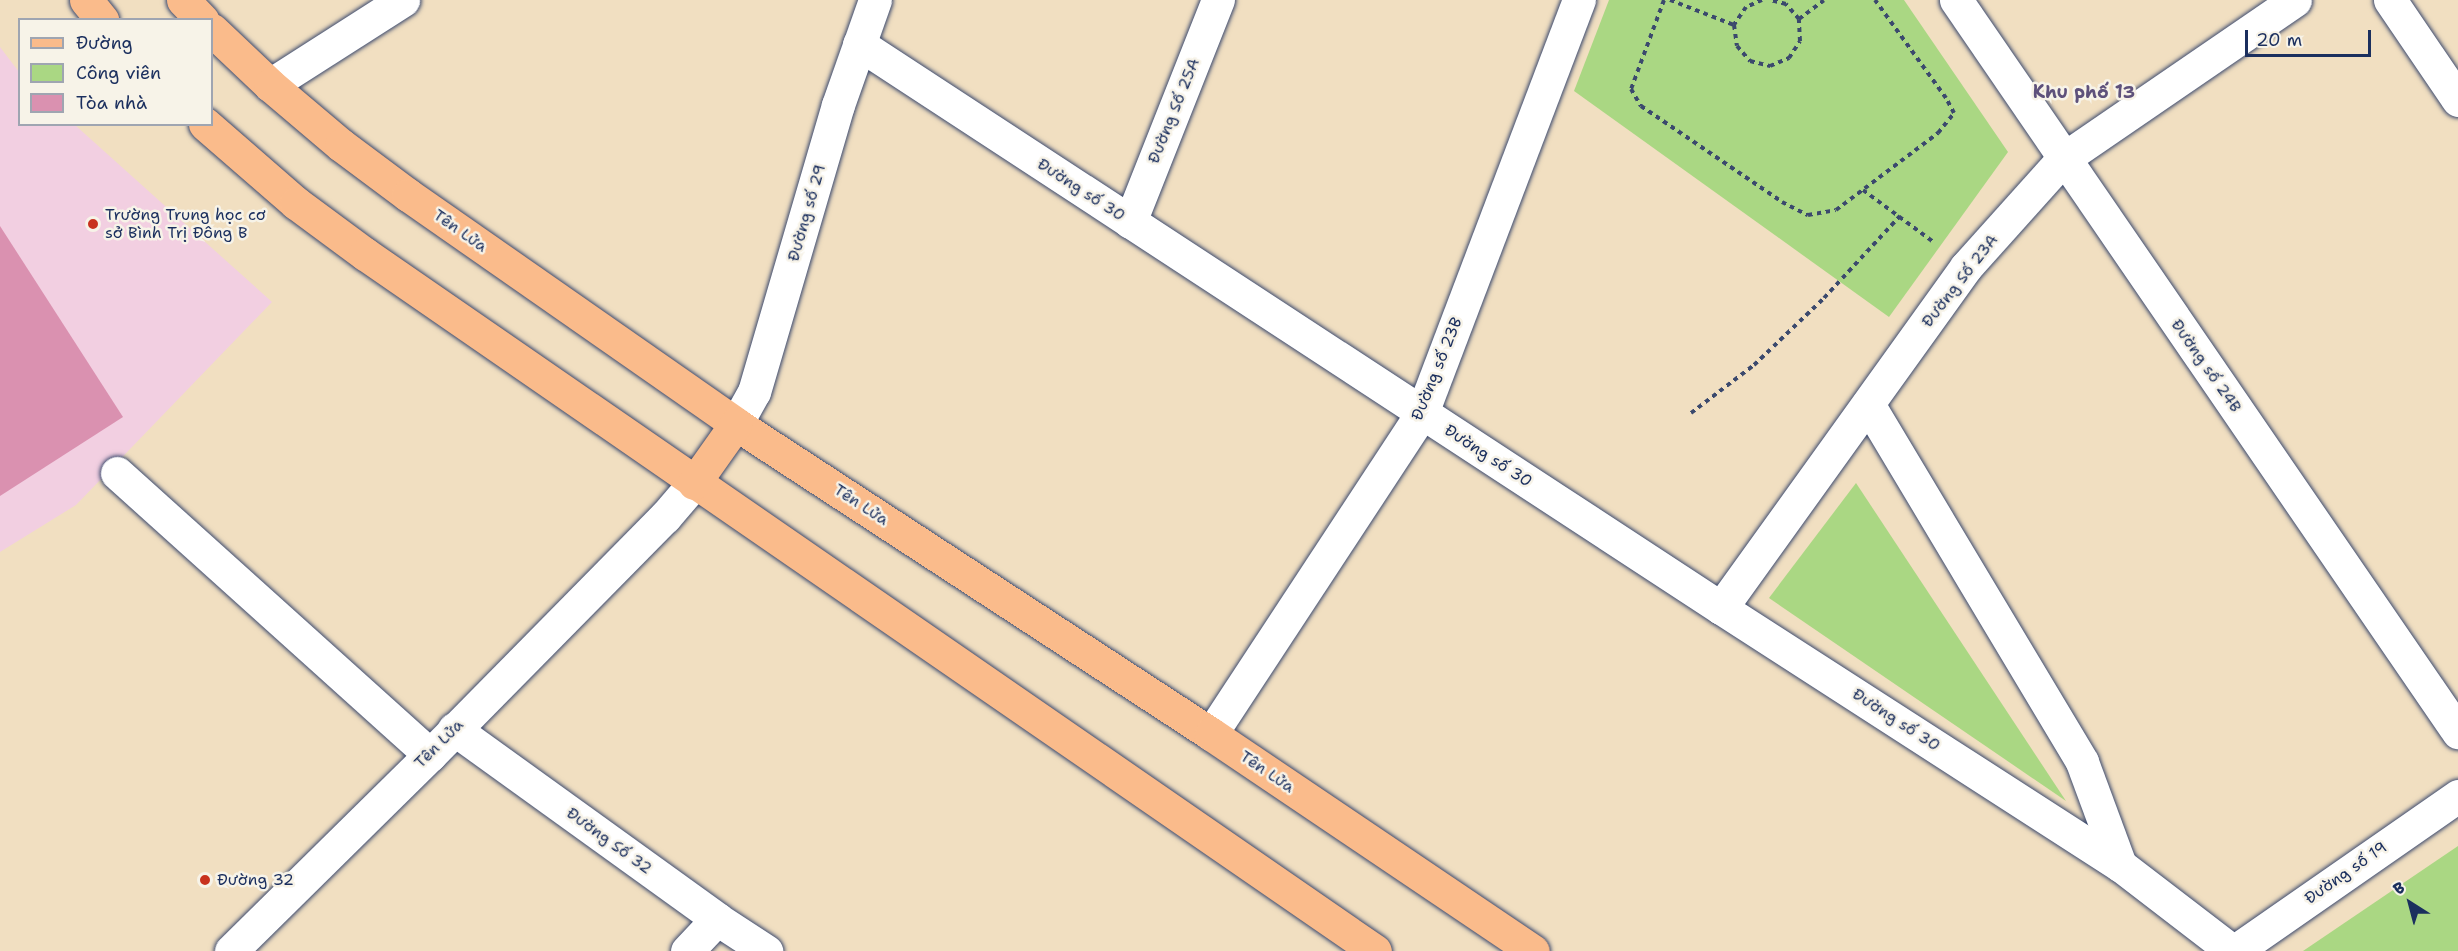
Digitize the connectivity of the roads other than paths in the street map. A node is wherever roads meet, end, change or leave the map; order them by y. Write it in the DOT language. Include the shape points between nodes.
graph roads {
  1 [pos="86,0"];
  2 [pos="183,0"];
  3 [pos="404,0"];
  4 [pos="875,0"];
  5 [pos="1218,0"];
  6 [pos="1579,0"];
  7 [pos="1956,0"];
  8 [pos="2295,0"];
  9 [pos="2390,0"];
  10 [pos="100,18"];
  11 [pos="200,18"];
  12 [pos="213,31"];
  13 [pos="859,44"];
  14 [pos="270,86"];
  15 [pos="2458,100"];
  16 [pos="207,126"];
  17 [pos="2063,159"];
  18 [pos="1130,222"];
  19 [pos="1868,404"];
  20 [pos="1422,413"];
  21 [pos="736,424"];
  22 [pos="117,473"];
  23 [pos="694,483"];
  24 [pos="1721,608"];
  25 [pos="454,729"];
  26 [pos="2458,732"];
  27 [pos="1210,734"];
  28 [pos="430,755"];
  29 [pos="2458,796"];
  30 [pos="2120,865"];
  31 [pos="717,919"];
  32 [pos="231,951"];
  33 [pos="687,951"];
  34 [pos="766,951"];
  35 [pos="1374,951"];
  36 [pos="1533,951"];
  37 [pos="2234,951"];
  1 -- 10 [label="main road"];
  2 -- 11 [label="main road"];
  3 -- 14 [label="street"];
  4 -- 13 [label="street, Đường số 29"];
  5 -- 18 [label="street, Đường Số 25A"];
  6 -- 20 [label="street, Đường số 23B"];
  7 -- 17 [label="street, Đường số 24B"];
  8 -- 17 [label="street, Đường Số 23A"];
  9 -- 15 [label="street"];
  12 -- 14 [label="main road, Tên Lửa"];
  13 -- 18 [label="street, Đường số 30"];
  13 -- 21 [label="street, Đường số 29" via="754,392"];
  14 -- 21 [label="main road, Tên Lửa" via="341,146 408,195"];
  16 -- 23 [label="main road" via="296,203 365,254"];
  17 -- 19 [label="street, Đường Số 23A" via="1966,267"];
  17 -- 26 [label="street, Đường số 24B"];
  18 -- 20 [label="street, Đường số 30"];
  19 -- 24 [label="street, Đường Số 23A"];
  19 -- 30 [label="street" via="2082,762"];
  20 -- 24 [label="street, Đường số 30"];
  20 -- 27 [label="street, Đường số 23B"];
  21 -- 23 [label="main road"];
  21 -- 27 [label="main road, Tên Lửa"];
  22 -- 28 [label="street"];
  23 -- 25 [label="street, Tên Lửa"];
  23 -- 35 [label="main road"];
  24 -- 30 [label="street, Đường số 30"];
  25 -- 28 [label="street, Tên Lửa"];
  25 -- 31 [label="street, Đường Số 32"];
  27 -- 36 [label="main road, Tên Lửa"];
  28 -- 32 [label="street, Tên Lửa"];
  29 -- 37 [label="street, Đường số 19"];
  30 -- 37 [label="street, Đường số 30"];
  31 -- 33 [label="street"];
  31 -- 34 [label="street, Đường Số 32"];
}
